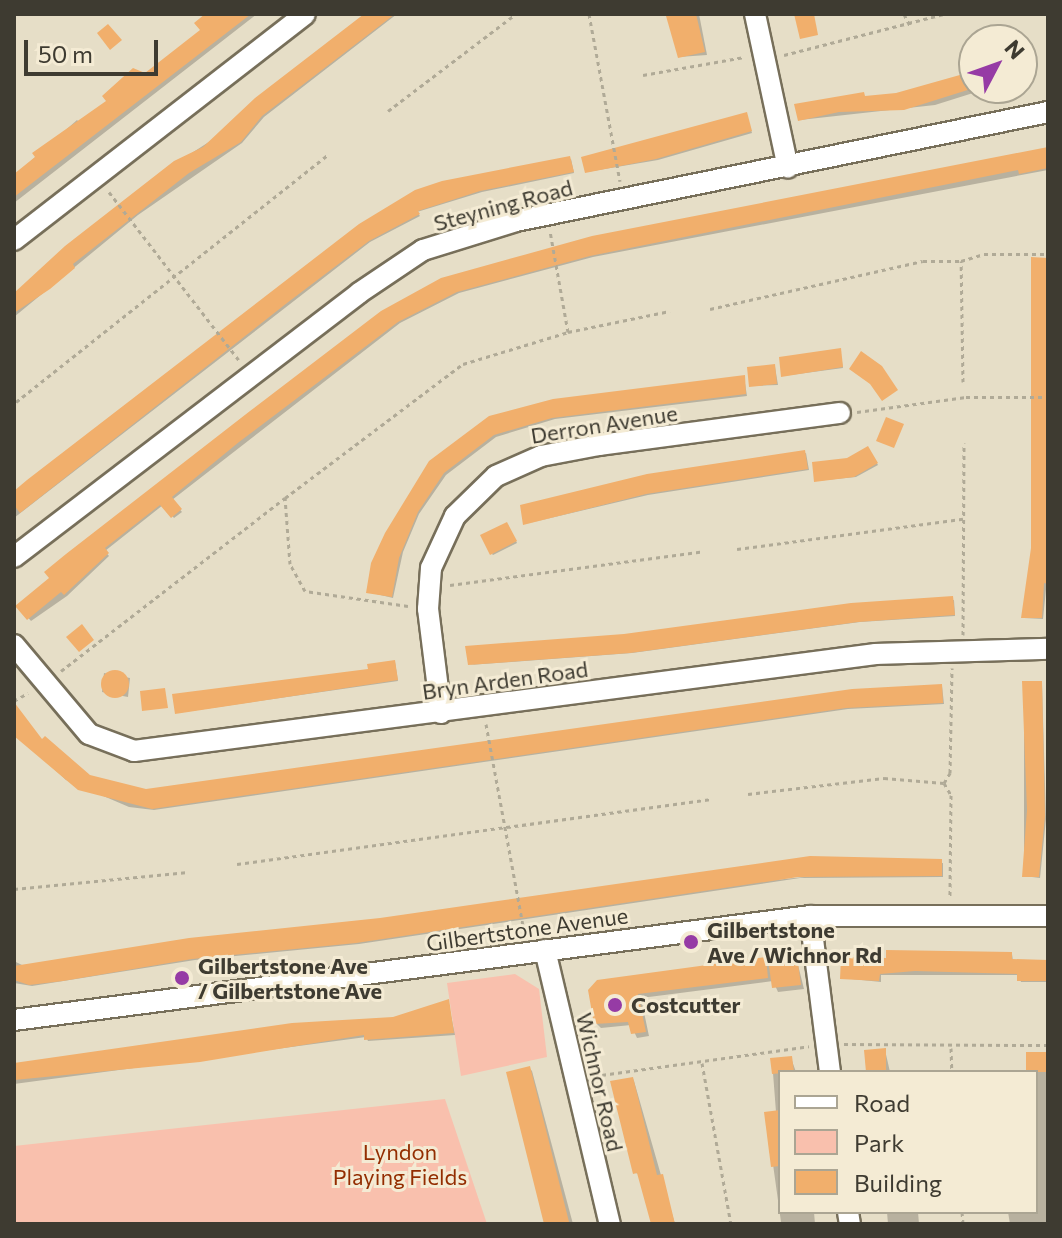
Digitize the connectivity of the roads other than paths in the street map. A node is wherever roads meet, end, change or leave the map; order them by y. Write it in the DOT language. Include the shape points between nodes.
graph roads {
  1 [pos="305,14"];
  2 [pos="755,14"];
  3 [pos="1048,112"];
  4 [pos="788,168"];
  5 [pos="14,240"];
  6 [pos="840,413"];
  7 [pos="14,557"];
  8 [pos="14,645"];
  9 [pos="1048,649"];
  10 [pos="441,713"];
  11 [pos="810,916"];
  12 [pos="1048,916"];
  13 [pos="536,951"];
  14 [pos="14,1020"];
  15 [pos="830,1070"];
  16 [pos="610,1224"];
  1 -- 5 [label="street"];
  2 -- 4 [label="street"];
  3 -- 4 [label="street, Steyning Road"];
  4 -- 7 [label="street, Steyning Road" via="547,215 423,250"];
  6 -- 10 [label="street, Derron Avenue" via="599,445 519,464 484,485 455,516 440,542 430,587"];
  8 -- 10 [label="street, Bryn Arden Road" via="89,734 134,751"];
  9 -- 10 [label="street, Bryn Arden Road" via="876,654"];
  11 -- 12 [label="street, Gilbertstone Avenue"];
  11 -- 13 [label="street, Gilbertstone Avenue"];
  11 -- 15 [label="street"];
  13 -- 14 [label="street, Gilbertstone Avenue"];
  13 -- 16 [label="street, Wichnor Road"];
}
